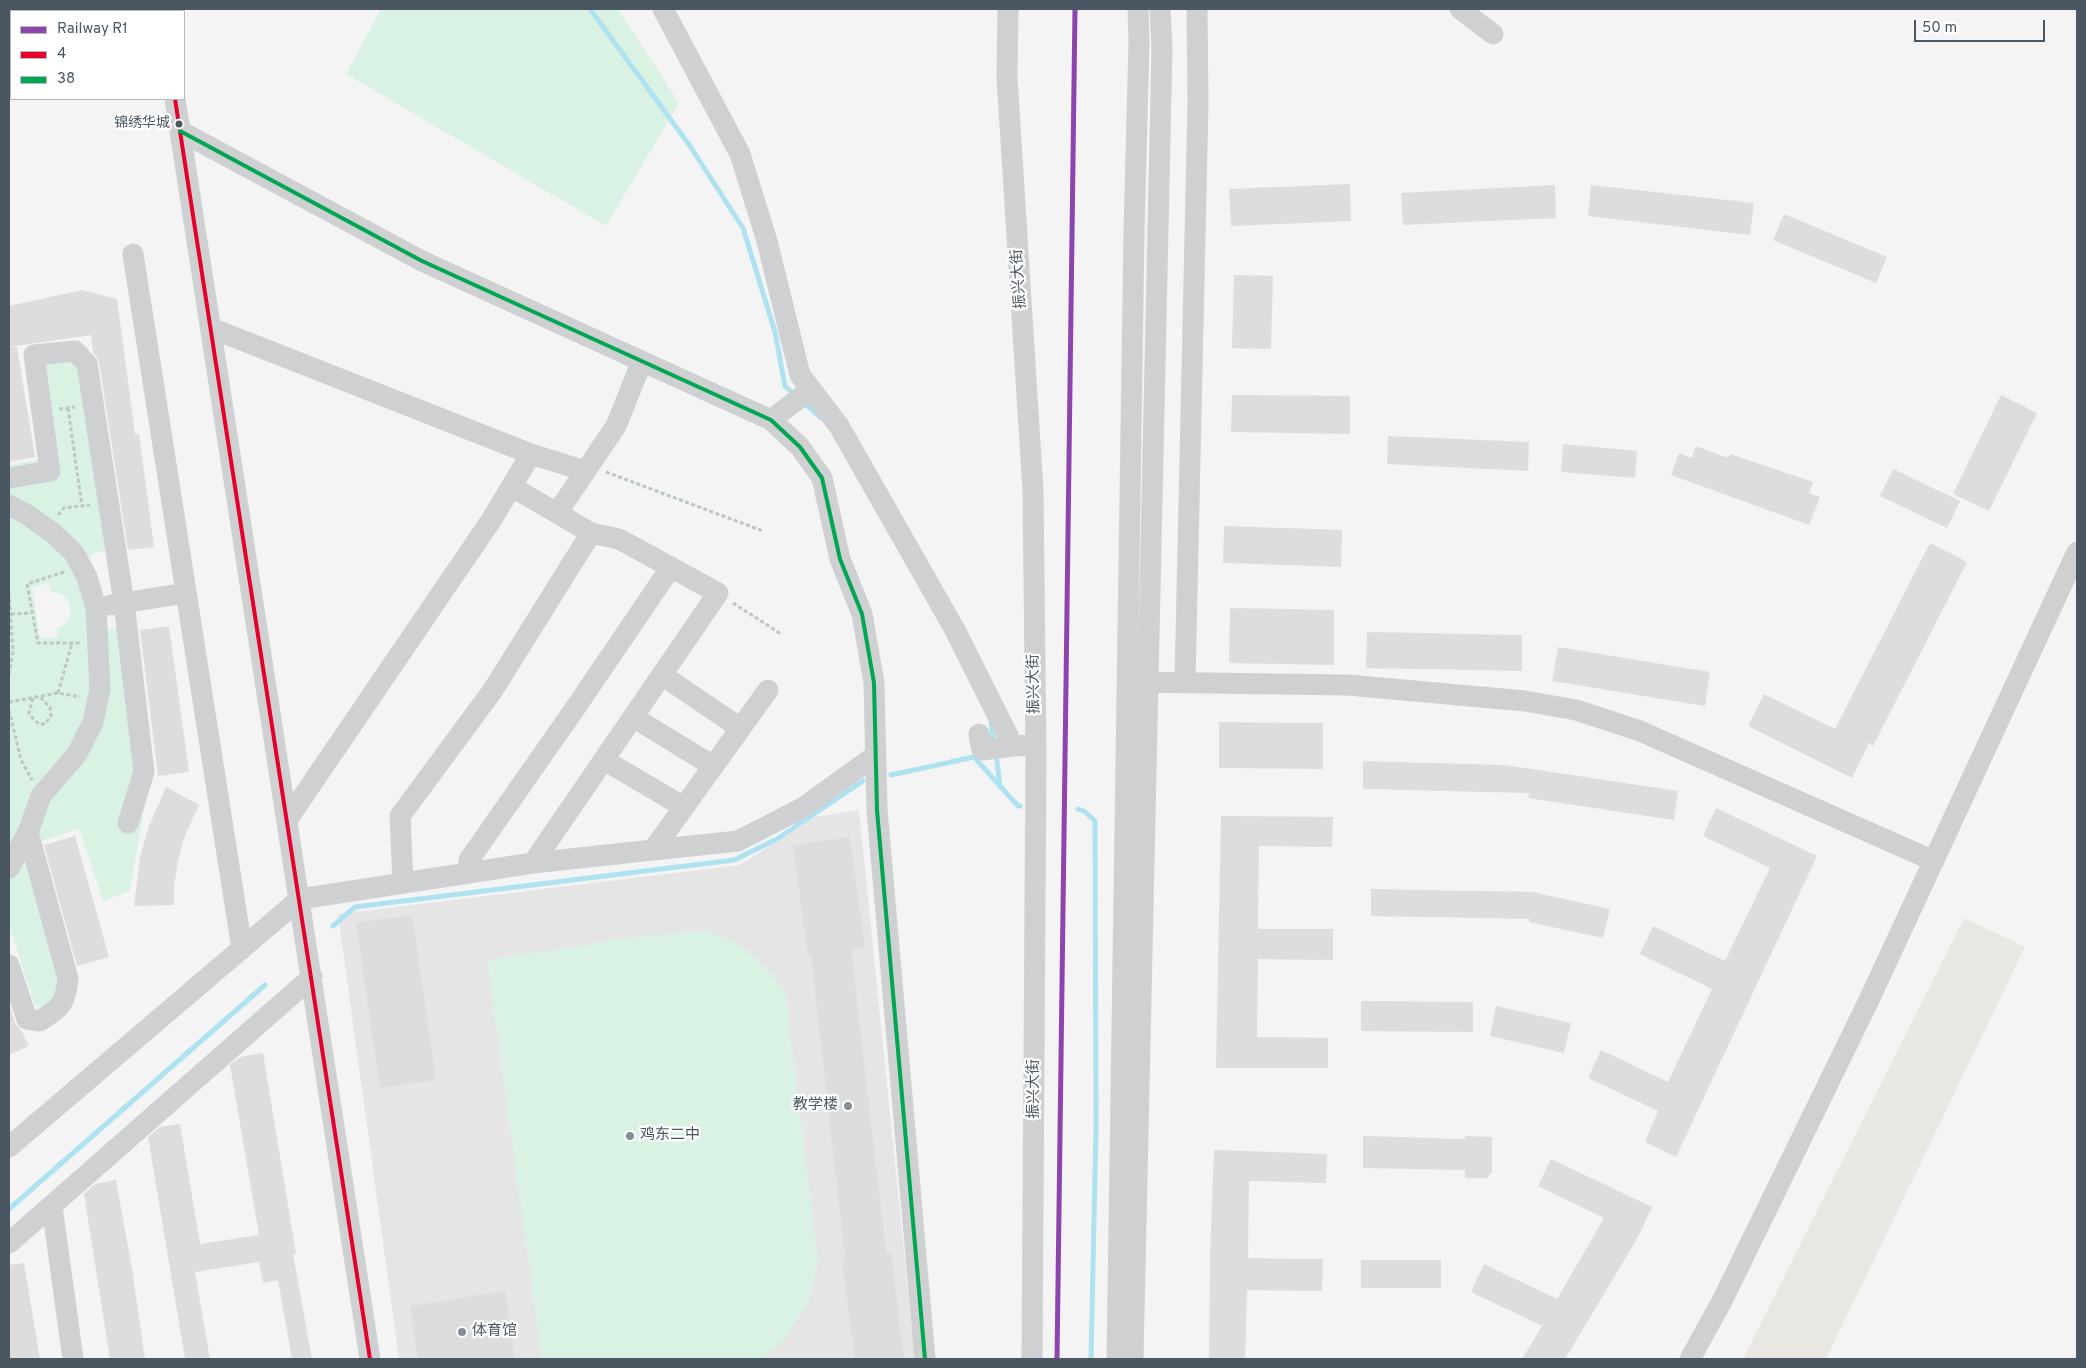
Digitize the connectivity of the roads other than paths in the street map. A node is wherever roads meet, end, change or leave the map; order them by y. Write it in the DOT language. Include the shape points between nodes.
graph roads {
  1 [pos="663,9"];
  2 [pos="1008,9"];
  3 [pos="1138,9"];
  4 [pos="1160,9"];
  5 [pos="1198,9"];
  6 [pos="1460,9"];
  7 [pos="1493,34"];
  8 [pos="175,100"];
  9 [pos="180,132"];
  10 [pos="133,254"];
  11 [pos="211,328"];
  12 [pos="642,361"];
  13 [pos="811,388"];
  14 [pos="771,420"];
  15 [pos="532,454"];
  16 [pos="587,468"];
  17 [pos="9,478"];
  18 [pos="512,487"];
  19 [pos="9,505"];
  20 [pos="557,513"];
  21 [pos="591,533"];
  22 [pos="2077,552"];
  23 [pos="670,568"];
  24 [pos="186,593"];
  25 [pos="124,603"];
  26 [pos="96,608"];
  27 [pos="662,675"];
  28 [pos="1127,682"];
  29 [pos="1185,682"];
  30 [pos="768,690"];
  31 [pos="633,717"];
  32 [pos="740,728"];
  33 [pos="979,734"];
  34 [pos="1036,745"];
  35 [pos="1013,746"];
  36 [pos="876,755"];
  37 [pos="604,760"];
  38 [pos="714,766"];
  39 [pos="684,807"];
  40 [pos="287,820"];
  41 [pos="128,823"];
  42 [pos="28,832"];
  43 [pos="653,850"];
  44 [pos="1934,861"];
  45 [pos="533,863"];
  46 [pos="9,868"];
  47 [pos="468,873"];
  48 [pos="403,883"];
  49 [pos="300,899"];
  50 [pos="242,948"];
  51 [pos="9,965"];
  52 [pos="312,977"];
  53 [pos="9,1147"];
  54 [pos="52,1206"];
  55 [pos="9,1243"];
  56 [pos="73,1359"];
  57 [pos="370,1359"];
  58 [pos="925,1359"];
  59 [pos="1032,1359"];
  60 [pos="1117,1359"];
  61 [pos="1133,1359"];
  62 [pos="1690,1359"];
  1 -- 13 [label="street" via="740,154 767,241 800,375"];
  2 -- 34 [label="street, 振兴大街" via="1007,77 1033,492"];
  3 -- 28 [label="street"];
  4 -- 61 [label="street" via="1162,48"];
  5 -- 29 [label="street"];
  6 -- 7 [label="street"];
  8 -- 9 [label="street"];
  9 -- 11 [label="street"];
  9 -- 12 [label="street" via="422,261"];
  10 -- 24 [label="street"];
  11 -- 15 [label="street"];
  11 -- 40 [label="street"];
  12 -- 14 [label="street"];
  12 -- 16 [label="street" via="616,426"];
  13 -- 14 [label="street"];
  13 -- 35 [label="street" via="840,426 892,518 955,630"];
  14 -- 36 [label="street" via="800,447 822,478 840,559 862,614 874,683"];
  15 -- 16 [label="street"];
  15 -- 18 [label="street"];
  16 -- 20 [label="street"];
  17 -- 25 [label="street" via="50,470 34,355 75,351 87,364"];
  18 -- 20 [label="street"];
  18 -- 40 [label="street"];
  19 -- 26 [label="street" via="47,528 74,553 87,577"];
  20 -- 21 [label="street"];
  21 -- 23 [label="street" via="619,539"];
  21 -- 48 [label="street" via="493,690 400,816"];
  22 -- 44 [label="street"];
  23 -- 27 [label="street" via="718,593"];
  23 -- 47 [label="street" via="469,860"];
  24 -- 25 [label="street"];
  24 -- 50 [label="street"];
  25 -- 26 [label="street"];
  25 -- 41 [label="street" via="144,772"];
  26 -- 42 [label="street" via="100,689 93,722 77,754 41,796"];
  27 -- 31 [label="street"];
  27 -- 32 [label="street"];
  28 -- 29 [label="street"];
  28 -- 60 [label="street"];
  29 -- 44 [label="street" via="1348,685 1525,701 1576,710 1640,732"];
  30 -- 32 [label="street"];
  31 -- 37 [label="street"];
  31 -- 38 [label="street"];
  32 -- 38 [label="street"];
  33 -- 35 [label="street" via="982,750"];
  34 -- 35 [label="street"];
  34 -- 59 [label="street, 振兴大街"];
  36 -- 43 [label="street" via="804,807 738,841"];
  36 -- 58 [label="street" via="877,810"];
  37 -- 39 [label="street"];
  37 -- 45 [label="street"];
  38 -- 39 [label="street"];
  39 -- 43 [label="street"];
  40 -- 49 [label="street"];
  42 -- 46 [label="street"];
  42 -- 51 [label="street" via="68,979 66,999 40,1021 27,1019"];
  43 -- 45 [label="street"];
  44 -- 62 [label="street" via="1722,1301"];
  45 -- 47 [label="street"];
  47 -- 48 [label="street"];
  48 -- 49 [label="street"];
  49 -- 50 [label="street"];
  49 -- 52 [label="street"];
  50 -- 53 [label="street"];
  52 -- 54 [label="street"];
  52 -- 57 [label="street"];
  54 -- 55 [label="street"];
  54 -- 56 [label="street"];
}
